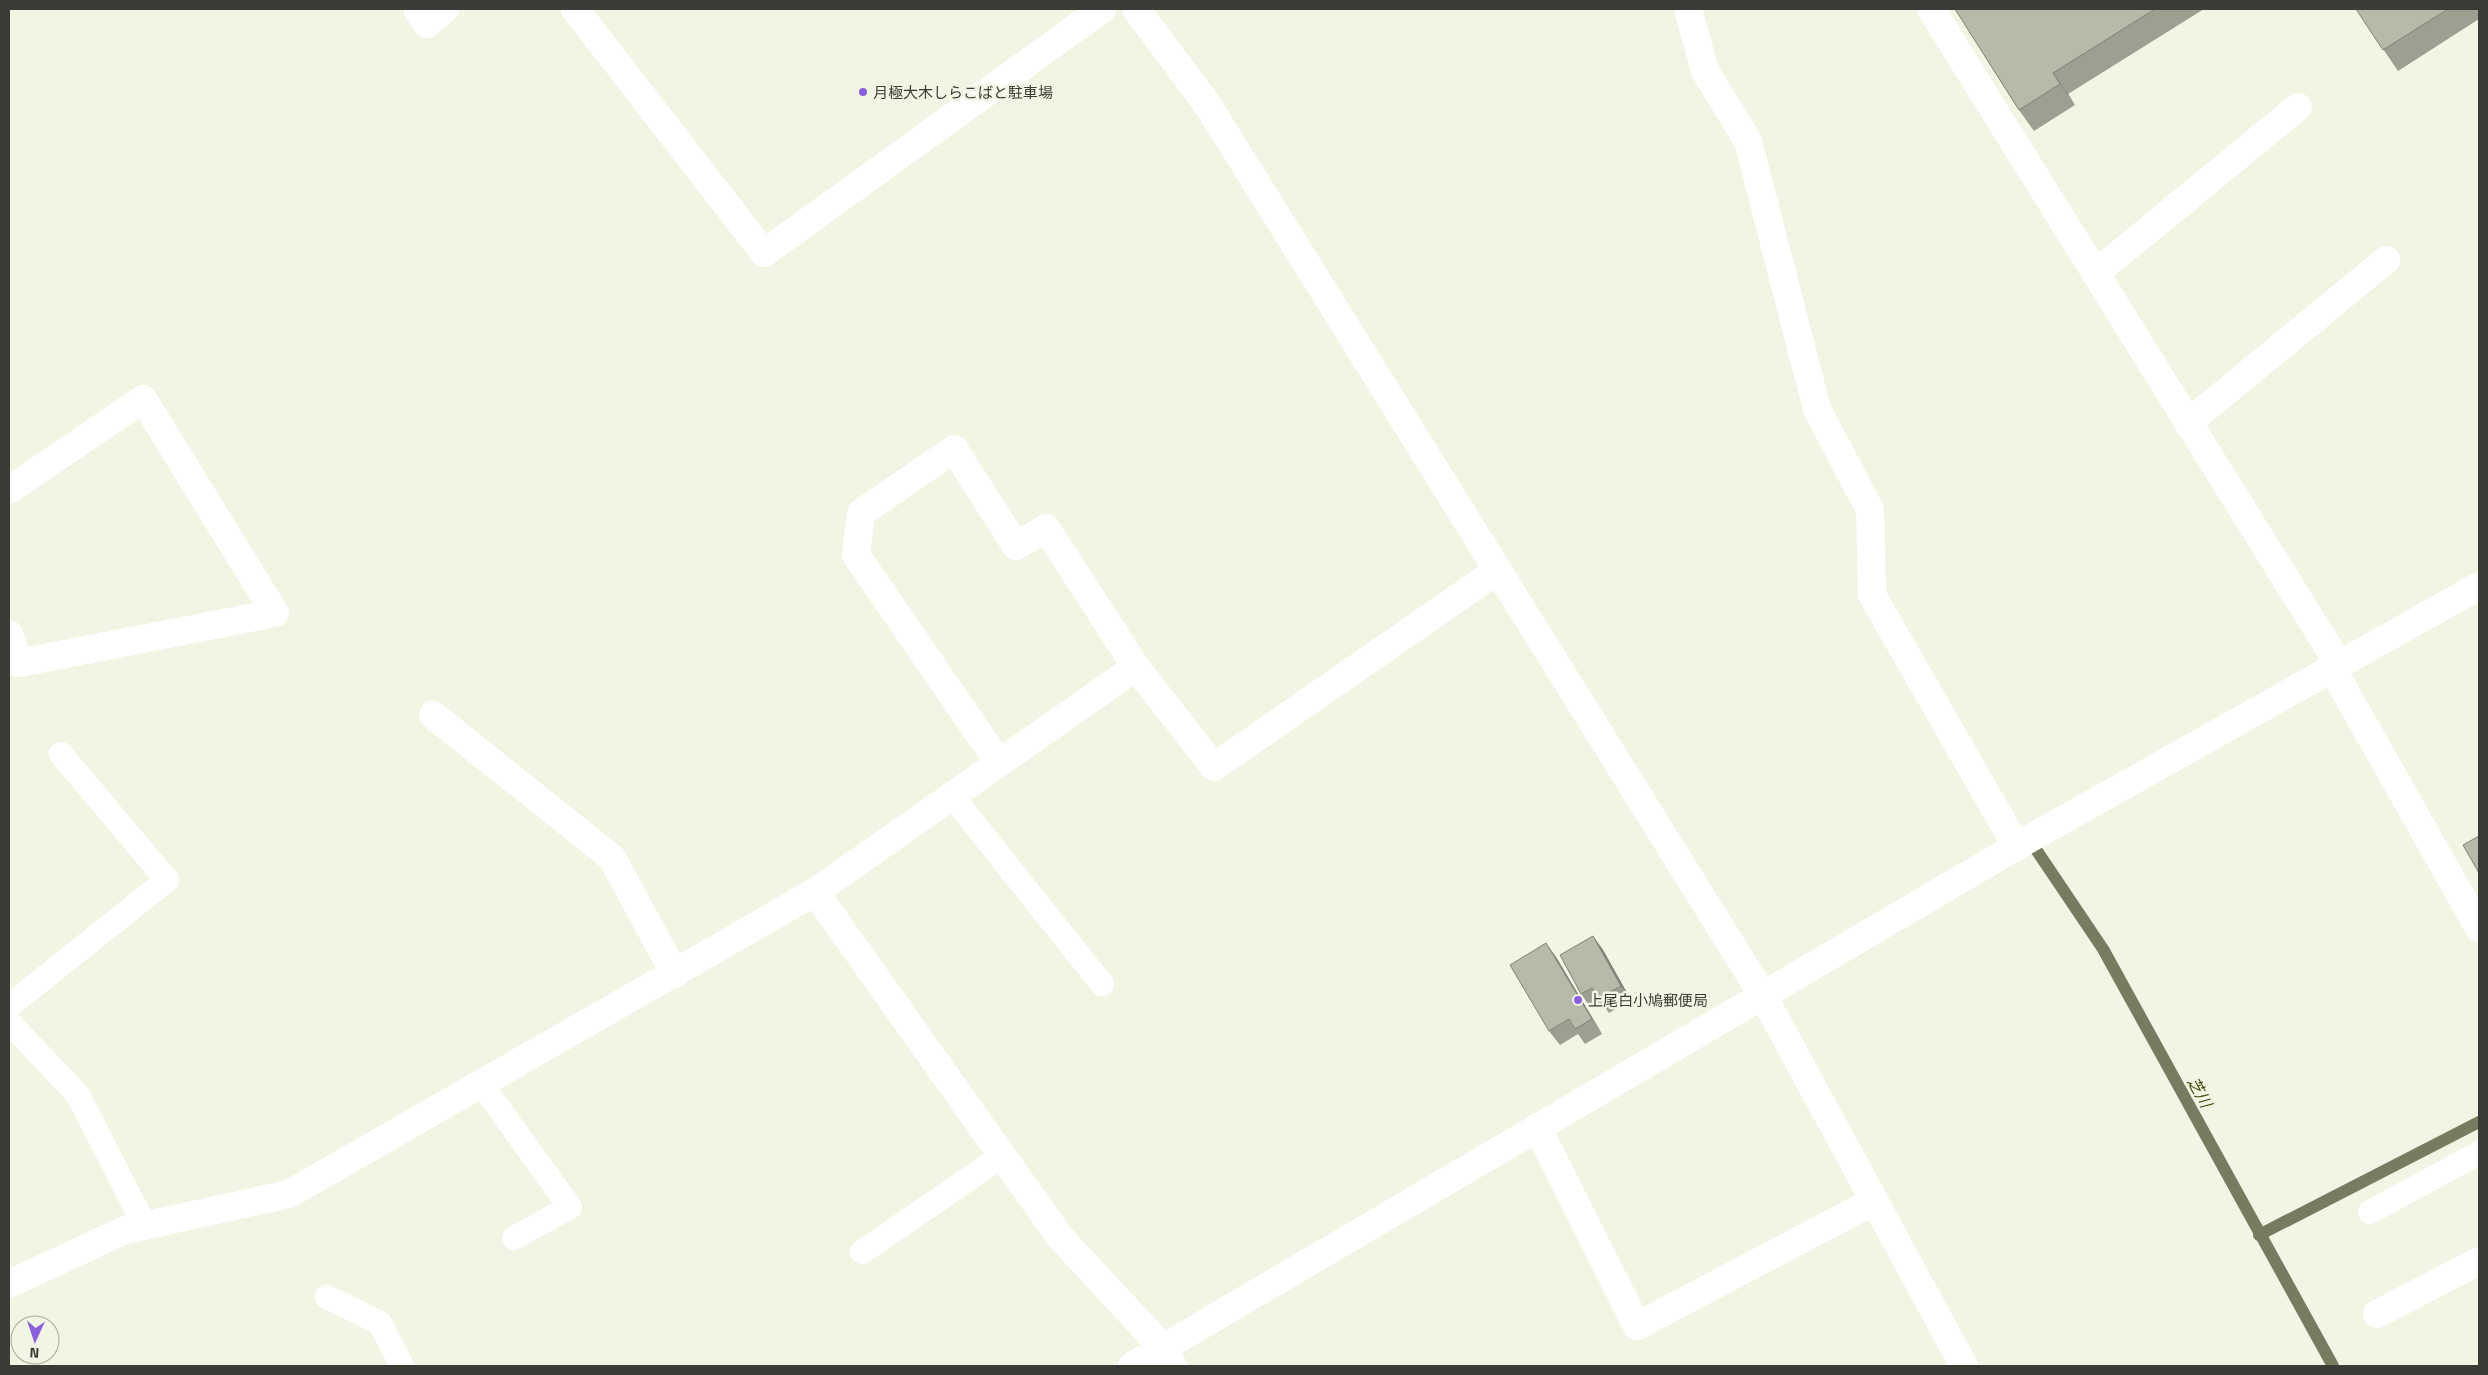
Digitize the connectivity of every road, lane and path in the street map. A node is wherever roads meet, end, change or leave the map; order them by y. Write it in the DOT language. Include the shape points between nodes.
graph roads {
  1 [pos="417,9"];
  2 [pos="444,9"];
  3 [pos="575,9"];
  4 [pos="1102,9"];
  5 [pos="1136,9"];
  6 [pos="1688,9"];
  7 [pos="1931,9"];
  8 [pos="2298,107"];
  9 [pos="2386,260"];
  10 [pos="2096,273"];
  11 [pos="2188,423"];
  12 [pos="9,490"];
  13 [pos="1498,570"];
  14 [pos="2479,586"];
  15 [pos="9,634"];
  16 [pos="1136,667"];
  17 [pos="2336,668"];
  18 [pos="433,715"];
  19 [pos="61,754"];
  20 [pos="999,763"];
  21 [pos="952,796"];
  22 [pos="2017,847"];
  23 [pos="815,892"];
  24 [pos="2479,928"];
  25 [pos="675,974"];
  26 [pos="1102,984"];
  27 [pos="1762,994"];
  28 [pos="9,1006"];
  29 [pos="9,1022"];
  30 [pos="482,1085"];
  31 [pos="1537,1127"];
  32 [pos="2479,1153"];
  33 [pos="1002,1156"];
  34 [pos="1874,1200"];
  35 [pos="2370,1212"];
  36 [pos="145,1226"];
  37 [pos="514,1238"];
  38 [pos="862,1252"];
  39 [pos="2479,1261"];
  40 [pos="9,1284"];
  41 [pos="327,1297"];
  42 [pos="2377,1314"];
  43 [pos="1168,1357"];
  44 [pos="402,1366"];
  45 [pos="1132,1366"];
  46 [pos="1964,1366"];
  1 -- 2 [label="street" via="427,24"];
  3 -- 4 [label="street" via="764,253"];
  5 -- 13 [label="street" via="1207,104"];
  6 -- 22 [label="street" via="1705,71 1748,140 1818,409 1870,510 1872,595"];
  7 -- 10 [label="street"];
  8 -- 10 [label="street"];
  9 -- 11 [label="street"];
  10 -- 11 [label="street"];
  11 -- 17 [label="street"];
  12 -- 15 [label="street" via="143,399 275,613 19,663"];
  13 -- 16 [label="street" via="1214,767"];
  13 -- 27 [label="street"];
  14 -- 17 [label="street"];
  16 -- 20 [label="street"];
  16 -- 20 [label="street" via="1046,528 1016,546 954,449 861,513 856,555"];
  17 -- 22 [label="street"];
  17 -- 24 [label="street"];
  18 -- 25 [label="street" via="612,858"];
  19 -- 28 [label="lane" via="167,880"];
  20 -- 21 [label="street"];
  21 -- 23 [label="street"];
  21 -- 26 [label="lane"];
  22 -- 27 [label="street"];
  23 -- 25 [label="street"];
  23 -- 33 [label="street"];
  25 -- 30 [label="street"];
  27 -- 31 [label="street"];
  27 -- 34 [label="street"];
  29 -- 36 [label="lane" via="78,1095"];
  30 -- 36 [label="street" via="289,1194"];
  30 -- 37 [label="lane" via="570,1207"];
  31 -- 34 [label="street" via="1637,1326"];
  31 -- 43 [label="street"];
  32 -- 35 [label="lane"];
  33 -- 38 [label="lane"];
  33 -- 43 [label="street" via="1060,1237"];
  34 -- 46 [label="street"];
  36 -- 40 [label="street" via="125,1230"];
  39 -- 42 [label="street"];
  41 -- 44 [label="lane" via="380,1323"];
  43 -- 45 [label="street"];
}
